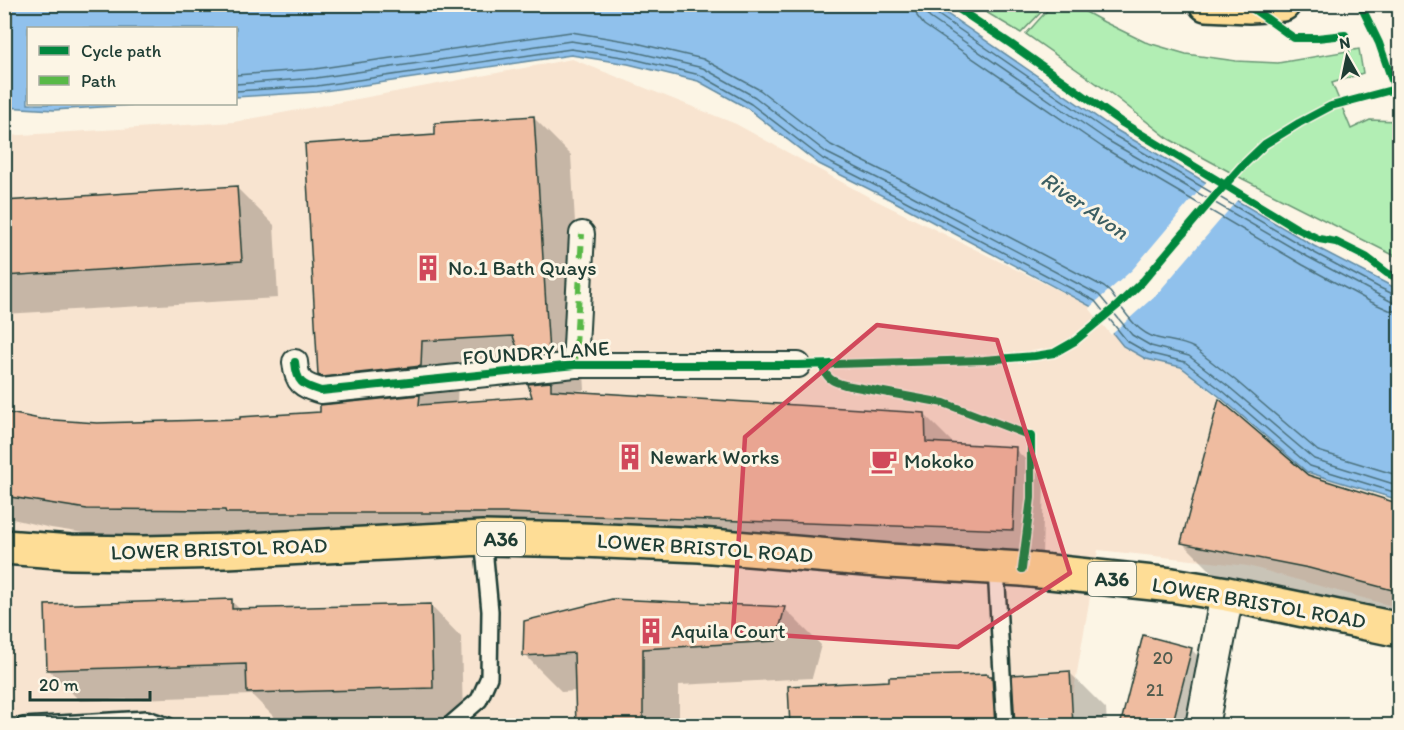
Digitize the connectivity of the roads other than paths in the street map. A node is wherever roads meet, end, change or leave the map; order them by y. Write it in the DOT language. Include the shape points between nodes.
graph roads {
  1 [pos="1206,4"];
  2 [pos="1283,4"];
  3 [pos="582,234"];
  4 [pos="295,362"];
  5 [pos="575,365"];
  6 [pos="798,366"];
  7 [pos="483,538"];
  8 [pos="4,547"];
  9 [pos="996,568"];
  10 [pos="1227,594"];
  11 [pos="1400,630"];
  12 [pos="122,723"];
  13 [pos="23,726"];
  14 [pos="168,726"];
  15 [pos="449,726"];
  16 [pos="1005,726"];
  17 [pos="1202,726"];
  1 -- 2 [label="main road"];
  3 -- 5 [label="street"];
  4 -- 5 [label="street, FOUNDRY LANE" via="296,375 304,385 321,391"];
  5 -- 6 [label="street, FOUNDRY LANE"];
  7 -- 8 [label="main road, LOWER BRISTOL ROAD / A36" via="144,553"];
  7 -- 9 [label="main road, LOWER BRISTOL ROAD / A36" via="700,545"];
  7 -- 15 [label="lane" via="490,611 489,677 479,700"];
  9 -- 10 [label="main road, LOWER BRISTOL ROAD / A36"];
  9 -- 16 [label="lane"];
  10 -- 11 [label="main road, LOWER BRISTOL ROAD / A36"];
  10 -- 17 [label="street"];
  12 -- 13 [label="lane"];
  12 -- 14 [label="lane" via="147,719"];
}
